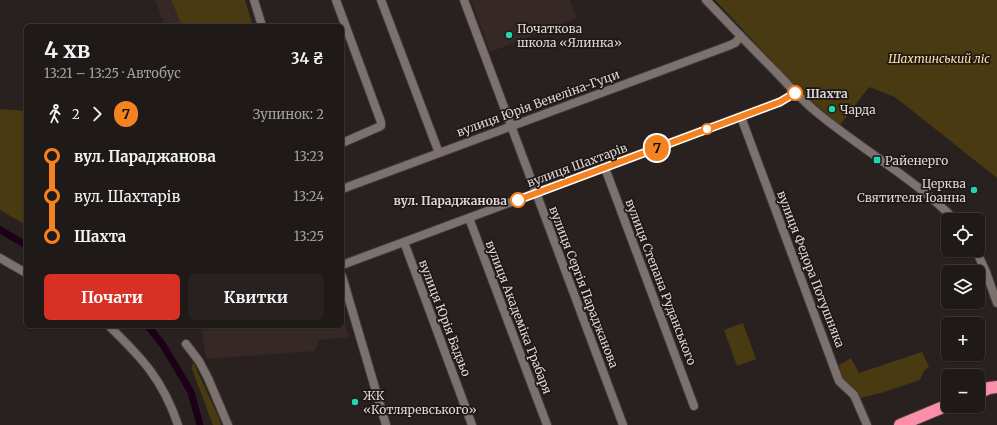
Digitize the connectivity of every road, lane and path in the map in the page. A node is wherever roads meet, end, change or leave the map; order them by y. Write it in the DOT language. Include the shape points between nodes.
graph roads {
  1 [pos="254,0"];
  2 [pos="336,0"];
  3 [pos="381,0"];
  4 [pos="464,0"];
  5 [pos="706,0"];
  6 [pos="261,24"];
  7 [pos="741,36"];
  8 [pos="795,93"];
  9 [pos="741,117"];
  10 [pos="511,126"];
  11 [pos="344,142"];
  12 [pos="439,153"];
  13 [pos="605,168"];
  14 [pos="344,188"];
  15 [pos="536,193"];
  16 [pos="948,213"];
  17 [pos="469,218"];
  18 [pos="404,242"];
  19 [pos="979,257"];
  20 [pos="0,258"];
  21 [pos="344,264"];
  22 [pos="24,272"];
  23 [pos="344,283"];
  24 [pos="997,303"];
  25 [pos="111,328"];
  26 [pos="186,344"];
  27 [pos="694,406"];
  28 [pos="941,408"];
  29 [pos="908,423"];
  30 [pos="178,425"];
  31 [pos="228,425"];
  32 [pos="386,425"];
  33 [pos="472,425"];
  34 [pos="547,425"];
  35 [pos="623,425"];
  36 [pos="867,425"];
  1 -- 6 [label="street"];
  2 -- 11 [label="street" via="381,122 381,126"];
  3 -- 12 [label="street"];
  4 -- 10 [label="street, вулиця Сергія Параджанова"];
  5 -- 7 [label="street"];
  7 -- 8 [label="street"];
  7 -- 10 [label="street, вулиця Юрія Венеліна-Гуци" via="728,46"];
  8 -- 9 [label="street, вулиця Шахтарів" via="780,102"];
  8 -- 16 [label="street" via="836,128 912,182"];
  9 -- 13 [label="street, вулиця Шахтарів"];
  9 -- 36 [label="street, вулиця Федора Потушняка" via="839,381 854,396"];
  10 -- 12 [label="street, вулиця Юрія Венеліна-Гуци"];
  10 -- 15 [label="street, вулиця Сергія Параджанова"];
  12 -- 14 [label="street, вулиця Юрія Венеліна-Гуци"];
  13 -- 15 [label="street, вулиця Шахтарів"];
  13 -- 27 [label="street, вулиця Степана Руданського"];
  15 -- 17 [label="street, вулиця Шахтарів"];
  15 -- 35 [label="street, вулиця Сергія Параджанова"];
  17 -- 18 [label="street, вулиця Шахтарів"];
  17 -- 34 [label="street, вулиця Академіка Грабаря"];
  18 -- 21 [label="street, вулиця Шахтарів"];
  18 -- 33 [label="street, вулиця Юрія Бадзьо"];
  19 -- 24 [label="street"];
  20 -- 22 [label="street"];
  23 -- 32 [label="street"];
  25 -- 30 [label="street" via="157,379"];
  26 -- 31 [label="street" via="208,378"];
  28 -- 29 [label="highway"];
}
